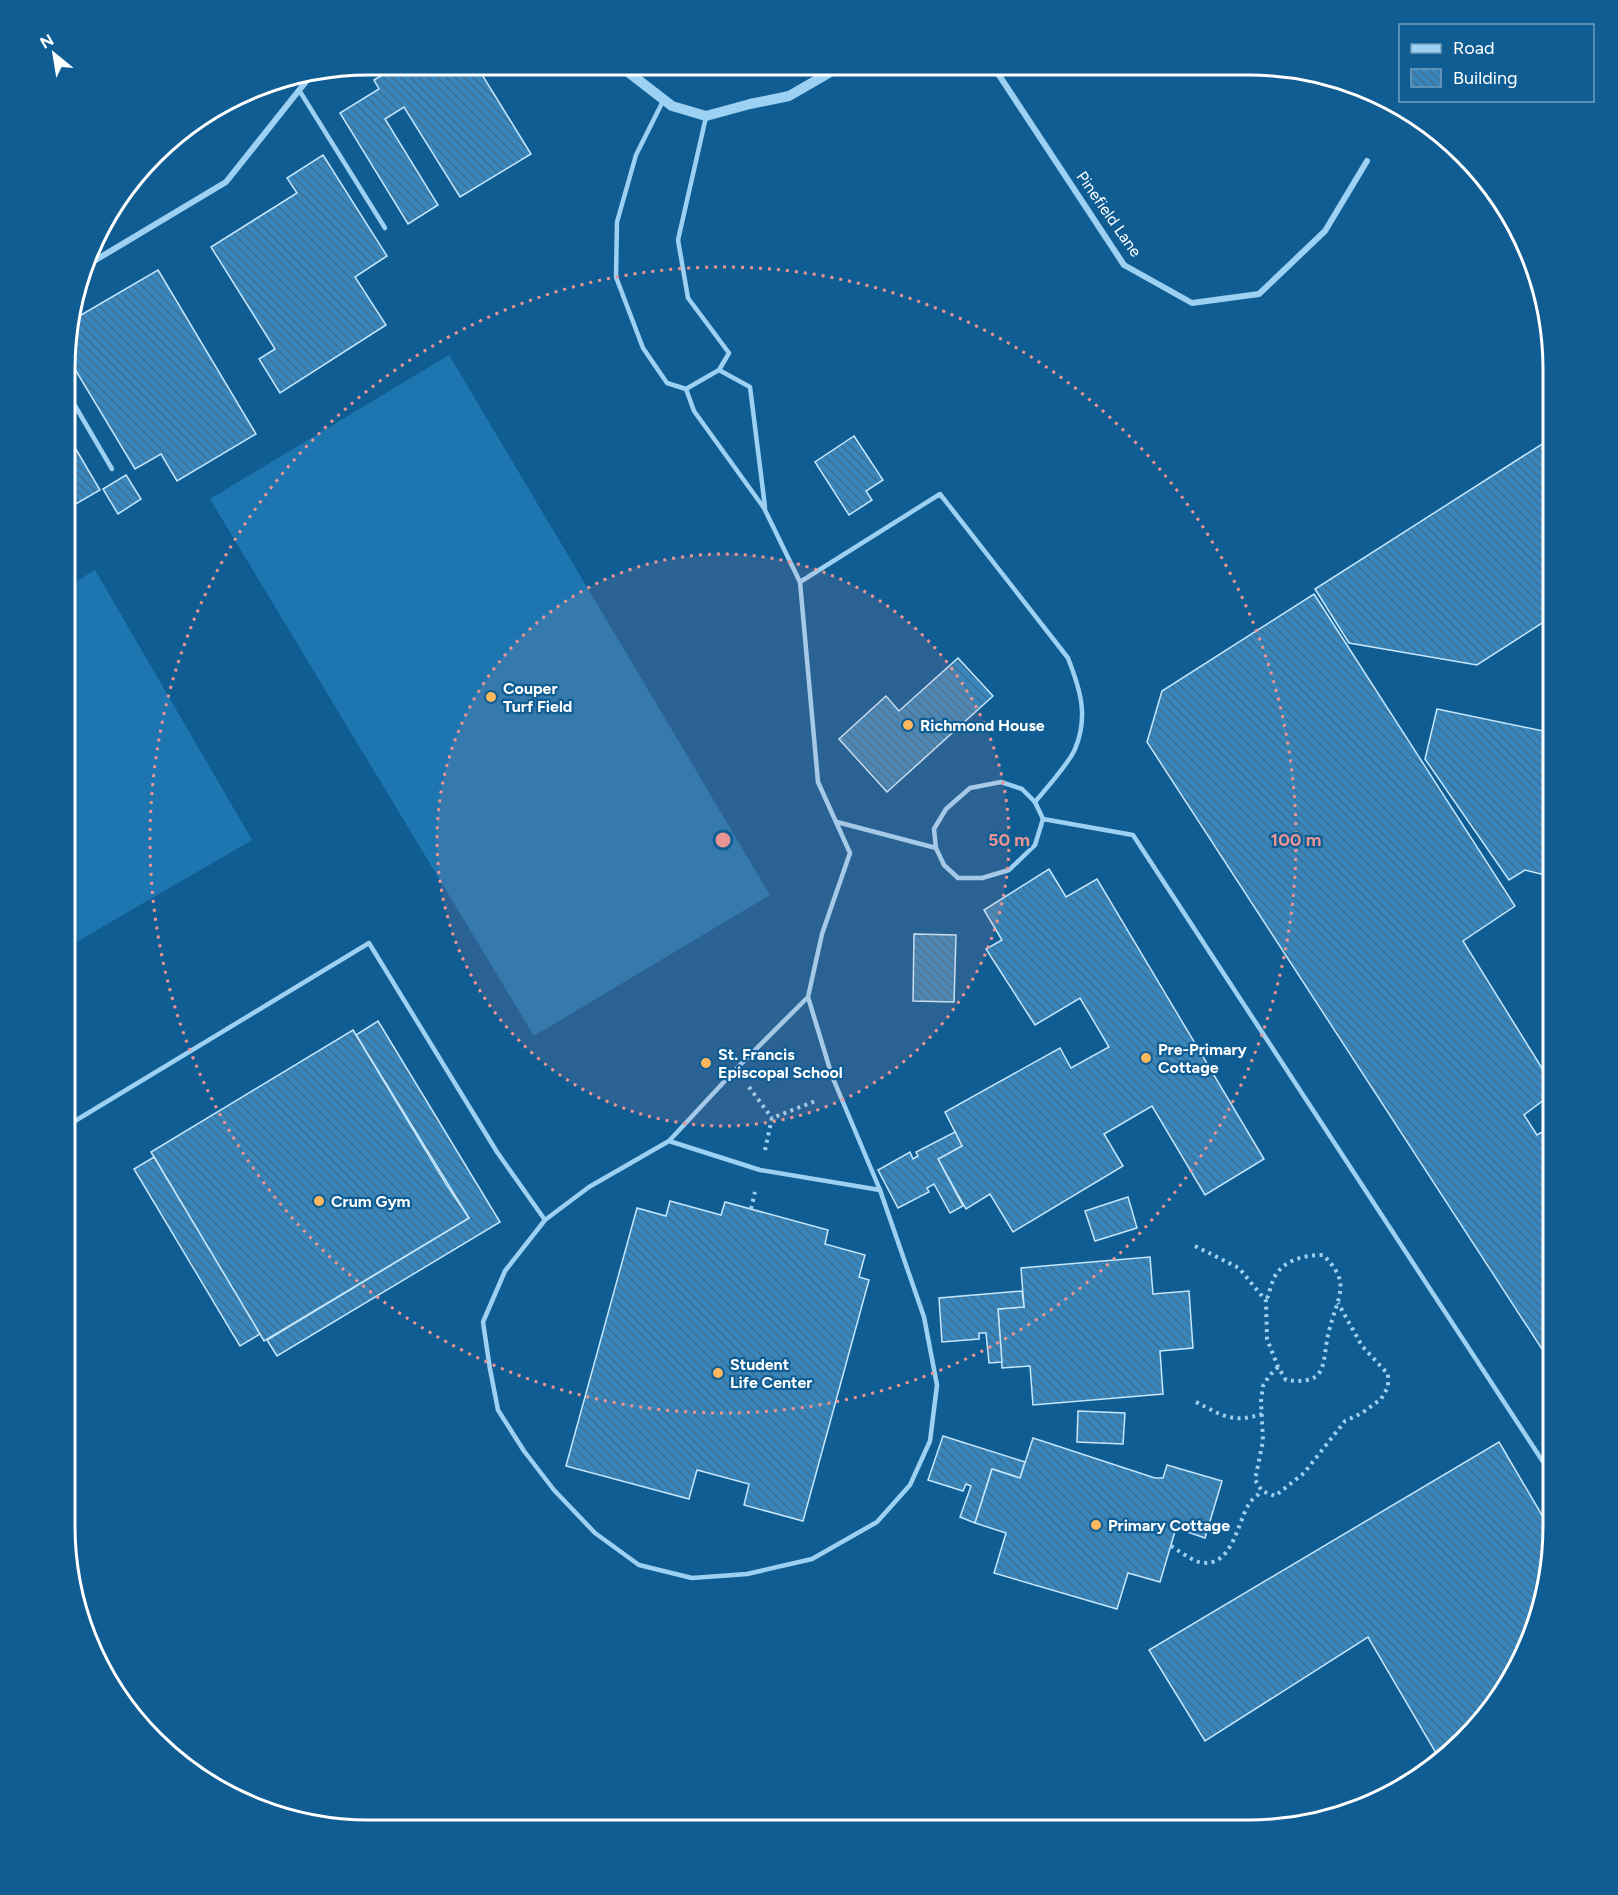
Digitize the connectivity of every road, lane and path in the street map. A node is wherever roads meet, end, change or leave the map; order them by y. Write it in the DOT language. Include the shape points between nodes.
graph roads {
  1 [pos="633,75"];
  2 [pos="825,75"];
  3 [pos="999,75"];
  4 [pos="305,82"];
  5 [pos="299,90"];
  6 [pos="664,99"];
  7 [pos="706,116"];
  8 [pos="1367,161"];
  9 [pos="385,228"];
  10 [pos="96,260"];
  11 [pos="719,370"];
  12 [pos="686,388"];
  13 [pos="75,406"];
  14 [pos="112,469"];
  15 [pos="765,510"];
  16 [pos="800,582"];
  17 [pos="1035,802"];
  18 [pos="1043,819"];
  19 [pos="837,822"];
  20 [pos="936,848"];
  21 [pos="808,997"];
  22 [pos="736,1069"];
  23 [pos="838,1092"];
  24 [pos="772,1118"];
  25 [pos="75,1122"];
  26 [pos="669,1142"];
  27 [pos="760,1170"];
  28 [pos="880,1190"];
  29 [pos="751,1209"];
  30 [pos="545,1220"];
  31 [pos="1196,1246"];
  32 [pos="1266,1301"];
  33 [pos="1338,1302"];
  34 [pos="1278,1367"];
  35 [pos="1196,1402"];
  36 [pos="1262,1414"];
  37 [pos="1543,1461"];
  38 [pos="1262,1491"];
  39 [pos="1170,1546"];
  1 -- 6 [label="street"];
  2 -- 7 [label="street" via="789,96"];
  3 -- 8 [label="street, Pinefield Lane" via="1124,265 1192,303 1258,294 1325,231"];
  4 -- 5 [label="street"];
  5 -- 9 [label="lane"];
  5 -- 10 [label="street" via="226,182"];
  6 -- 7 [label="street" via="672,106"];
  6 -- 12 [label="lane" via="636,155 617,222 616,277 643,348 667,383"];
  7 -- 11 [label="lane" via="678,240 688,298 729,353"];
  11 -- 12 [label="lane"];
  11 -- 15 [label="lane" via="750,387"];
  12 -- 15 [label="lane" via="694,411"];
  13 -- 14 [label="lane"];
  15 -- 16 [label="lane"];
  16 -- 17 [label="lane" via="940,494 1068,658 1080,690 1083,706 1075,751"];
  16 -- 19 [label="lane" via="818,782"];
  17 -- 18 [label="lane"];
  17 -- 20 [label="lane" via="1022,789 1001,782 970,788 946,809 934,829"];
  18 -- 20 [label="lane" via="1035,846 1009,870 982,878 958,878 944,865"];
  18 -- 37 [label="lane" via="1133,835"];
  19 -- 20 [label="lane"];
  19 -- 21 [label="lane" via="850,853 822,934"];
  21 -- 22 [label="lane"];
  21 -- 23 [label="lane"];
  22 -- 24 [label="path"];
  22 -- 26 [label="lane"];
  23 -- 24 [label="path"];
  23 -- 28 [label="lane"];
  24 -- 27 [label="path"];
  25 -- 30 [label="lane" via="369,943 497,1152"];
  26 -- 27 [label="lane"];
  26 -- 30 [label="lane" via="589,1187"];
  27 -- 28 [label="lane"];
  27 -- 29 [label="path"];
  28 -- 30 [label="lane" via="924,1317 937,1385 930,1441 910,1485 878,1522 812,1559 747,1575 692,1578 639,1566 595,1533 554,1490 498,1410 483,1323 505,1271"];
  31 -- 32 [label="path" via="1239,1269"];
  32 -- 33 [label="path" via="1284,1265 1308,1255 1323,1255 1335,1266 1340,1280"];
  32 -- 34 [label="path" via="1267,1339"];
  33 -- 34 [label="path" via="1322,1370 1299,1382 1286,1380"];
  33 -- 38 [label="path" via="1362,1346 1388,1374 1388,1387 1382,1399 1345,1421 1304,1473 1275,1496"];
  34 -- 36 [label="path" via="1263,1386"];
  35 -- 36 [label="path" via="1228,1418"];
  36 -- 38 [label="path" via="1263,1441 1255,1480"];
  38 -- 39 [label="path" via="1249,1502 1224,1555 1212,1563 1198,1562"];
}
